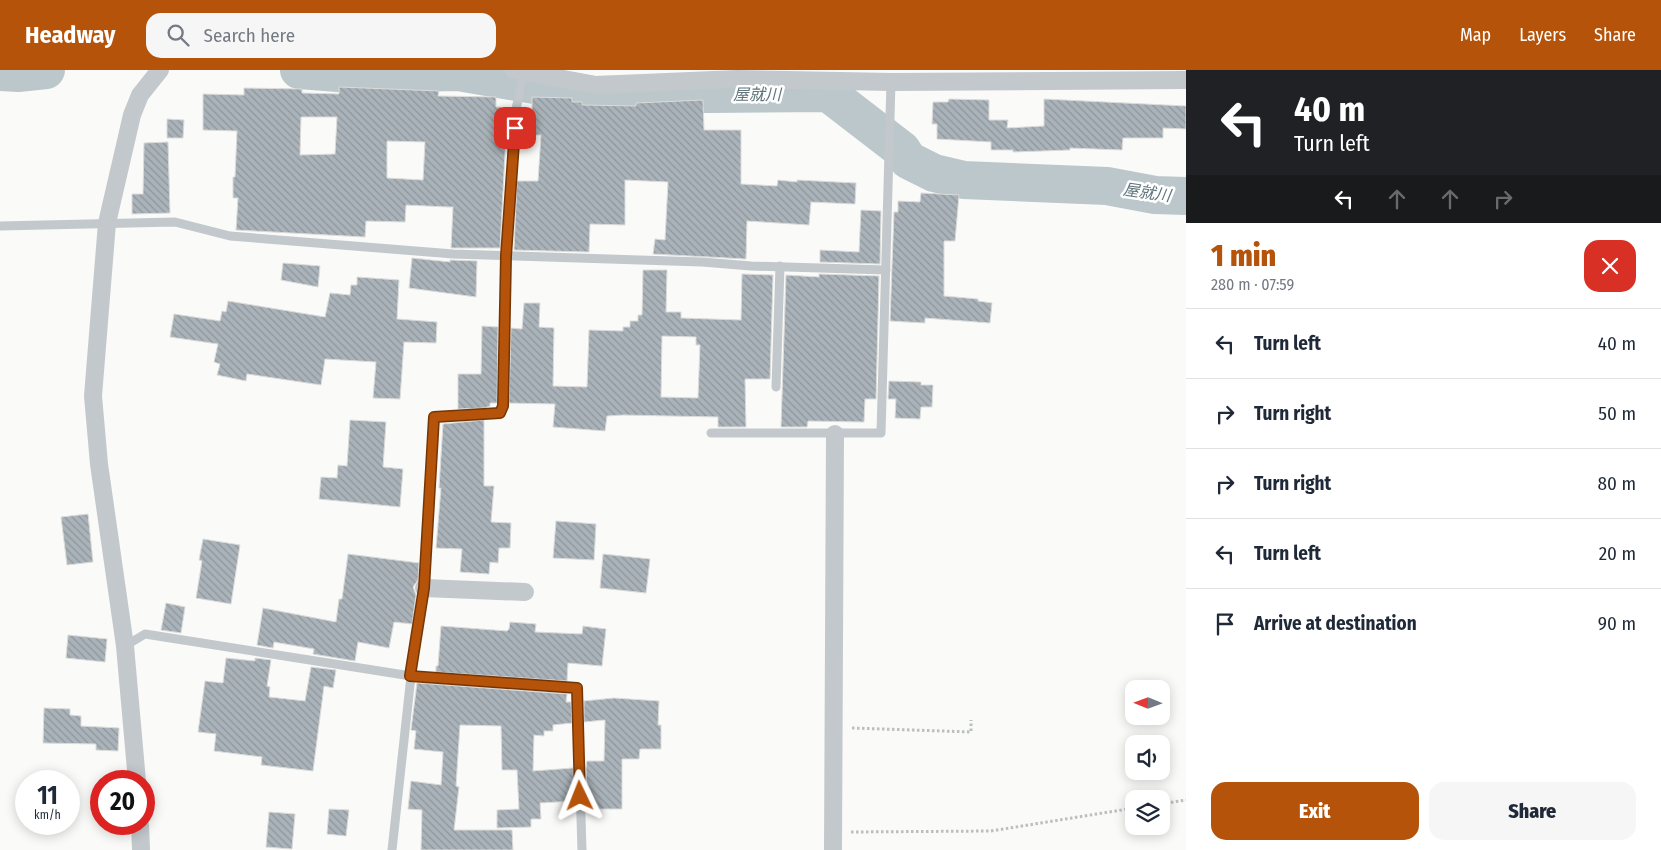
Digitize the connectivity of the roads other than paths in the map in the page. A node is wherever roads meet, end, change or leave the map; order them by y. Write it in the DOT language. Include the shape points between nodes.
graph roads {
  1 [pos="160,70"];
  2 [pos="1122,76"];
  3 [pos="520,78"];
  4 [pos="1186,80"];
  5 [pos="890,82"];
  6 [pos="107,223"];
  7 [pos="0,226"];
  8 [pos="506,256"];
  9 [pos="780,266"];
  10 [pos="886,270"];
  11 [pos="776,386"];
  12 [pos="711,433"];
  13 [pos="835,434"];
  14 [pos="424,588"];
  15 [pos="525,592"];
  16 [pos="125,646"];
  17 [pos="410,676"];
  18 [pos="136,770"];
  19 [pos="140,835"];
  20 [pos="833,841"];
  21 [pos="141,850"];
  22 [pos="392,850"];
  23 [pos="582,850"];
  1 -- 6 [label="street" via="140,95 132,115"];
  2 -- 4 [label="street"];
  2 -- 5 [label="street"];
  3 -- 5 [label="street" via="596,85 738,79"];
  3 -- 8 [label="lane"];
  5 -- 10 [label="lane"];
  6 -- 7 [label="lane"];
  6 -- 8 [label="lane" via="175,222 230,236"];
  6 -- 16 [label="street" via="93,396 99,464"];
  8 -- 9 [label="lane"];
  8 -- 14 [label="lane" via="503,406 500,413 434,417"];
  9 -- 10 [label="lane"];
  9 -- 11 [label="lane"];
  10 -- 13 [label="lane" via="881,433"];
  12 -- 13 [label="lane"];
  13 -- 20 [label="street"];
  14 -- 15 [label="street"];
  14 -- 17 [label="lane"];
  16 -- 17 [label="lane" via="145,634"];
  16 -- 18 [label="street"];
  17 -- 22 [label="lane"];
  17 -- 23 [label="lane" via="577,688"];
  19 -- 21 [label="street"];
}
